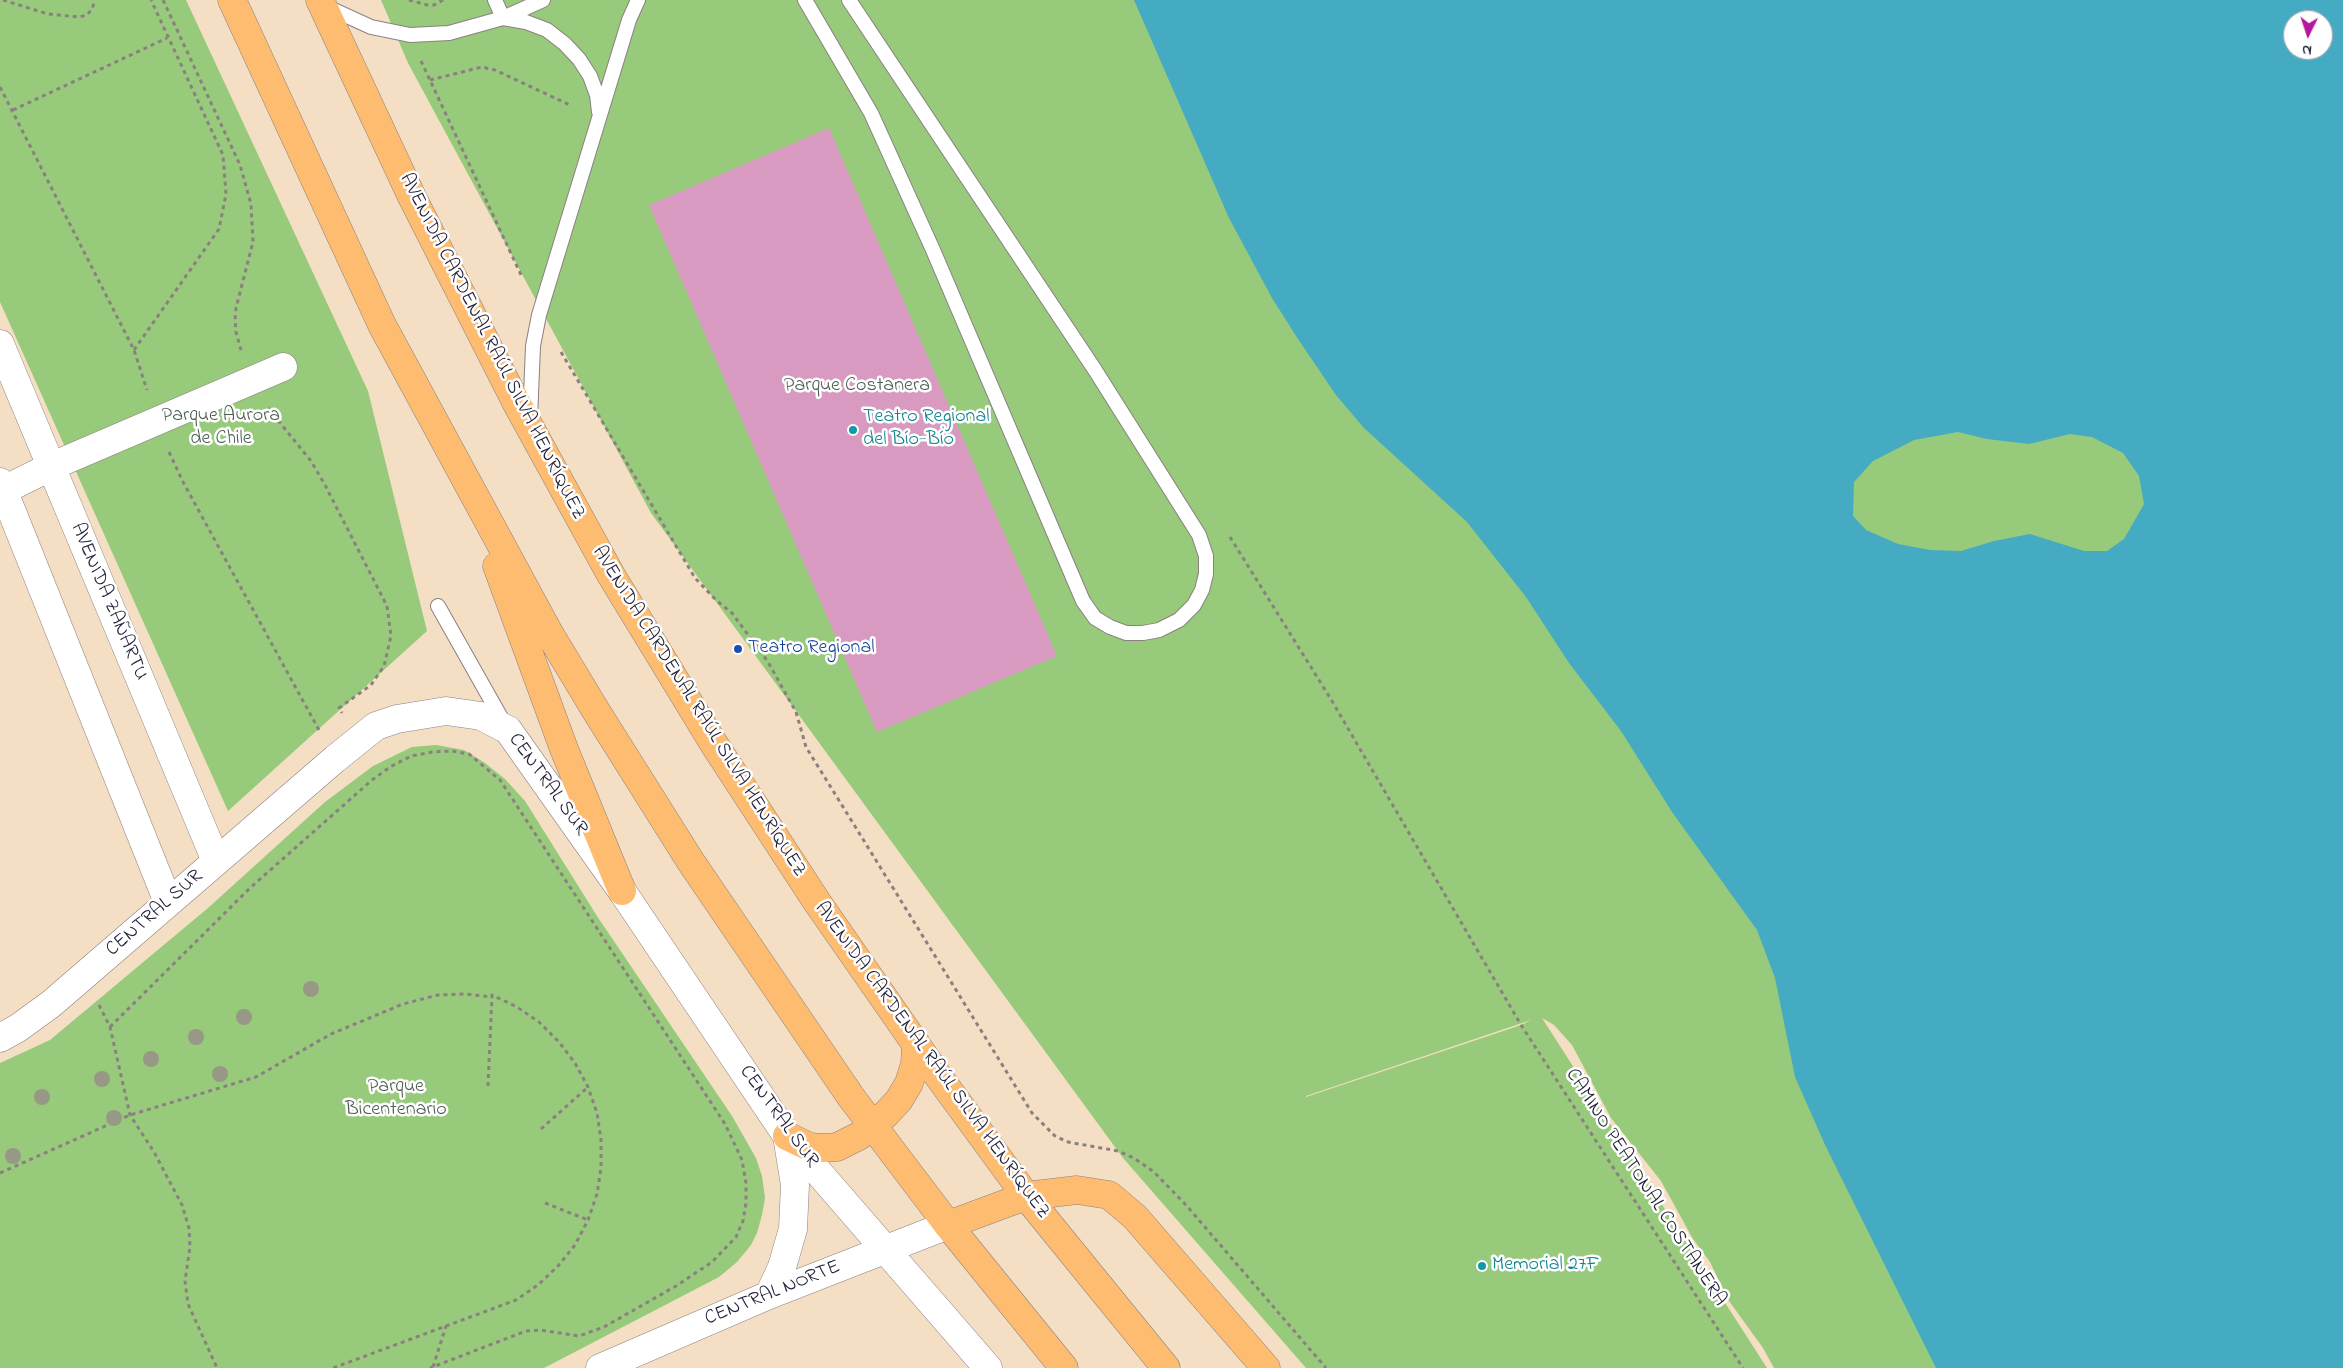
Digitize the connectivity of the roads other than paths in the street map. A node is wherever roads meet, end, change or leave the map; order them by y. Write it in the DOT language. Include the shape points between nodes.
graph roads {
  1 [pos="232,0"];
  2 [pos="495,0"];
  3 [pos="543,0"];
  4 [pos="638,0"];
  5 [pos="804,0"];
  6 [pos="849,0"];
  7 [pos="322,2"];
  8 [pos="502,18"];
  9 [pos="600,115"];
  10 [pos="0,344"];
  11 [pos="284,368"];
  12 [pos="530,427"];
  13 [pos="52,466"];
  14 [pos="1,488"];
  15 [pos="471,491"];
  16 [pos="438,606"];
  17 [pos="508,730"];
  18 [pos="216,861"];
  19 [pos="622,891"];
  20 [pos="168,902"];
  21 [pos="0,1038"];
  22 [pos="916,1044"];
  23 [pos="873,1126"];
  24 [pos="787,1136"];
  25 [pos="1026,1196"];
  26 [pos="948,1225"];
  27 [pos="884,1249"];
  28 [pos="769,1295"];
  29 [pos="600,1368"];
  30 [pos="988,1368"];
  31 [pos="1064,1368"];
  32 [pos="1166,1368"];
  33 [pos="1266,1368"];
  1 -- 15 [label="main road" via="382,325"];
  2 -- 8 [label="lane"];
  3 -- 8 [label="lane"];
  4 -- 9 [label="lane"];
  5 -- 6 [label="lane" via="871,114 933,250 1083,601 1095,618 1126,633 1159,630 1179,620 1194,605 1206,574 1206,556 1199,535 1095,370"];
  7 -- 8 [label="lane" via="371,27 410,35 450,33"];
  7 -- 12 [label="main road, AVENIDA CARDENAL RAÚL SILVA HENRÍQUEZ" via="412,197"];
  8 -- 9 [label="lane" via="547,30 565,44 590,76"];
  9 -- 12 [label="lane" via="539,315 533,346"];
  10 -- 13 [label="street, AVENIDA ZAÑARTU"];
  11 -- 13 [label="street"];
  12 -- 22 [label="main road, AVENIDA CARDENAL RAÚL SILVA HENRÍQUEZ" via="611,575 714,744 777,844"];
  13 -- 14 [label="street"];
  13 -- 18 [label="street, AVENIDA ZAÑARTU"];
  14 -- 20 [label="street"];
  15 -- 19 [label="main road" via="523,642"];
  15 -- 23 [label="main road" via="549,633 637,778 739,933"];
  16 -- 17 [label="lane"];
  17 -- 18 [label="street, CENTRAL SUR" via="481,716 446,712 397,718 376,726"];
  17 -- 19 [label="street, CENTRAL SUR"];
  18 -- 20 [label="street, CENTRAL SUR"];
  19 -- 24 [label="street, CENTRAL SUR"];
  20 -- 21 [label="street, CENTRAL SUR" via="38,1014"];
  22 -- 23 [label="main road" via="915,1064 909,1083 899,1100"];
  22 -- 25 [label="main road, AVENIDA CARDENAL RAÚL SILVA HENRÍQUEZ"];
  23 -- 24 [label="main road" via="837,1147 810,1146"];
  23 -- 26 [label="main road"];
  24 -- 27 [label="street, CENTRAL SUR"];
  24 -- 28 [label="street" via="795,1185 793,1228"];
  25 -- 26 [label="main road"];
  25 -- 32 [label="main road, AVENIDA CARDENAL RAÚL SILVA HENRÍQUEZ"];
  25 -- 33 [label="main road" via="1077,1190 1109,1195 1135,1217"];
  26 -- 27 [label="street, CENTRAL NORTE"];
  26 -- 31 [label="main road"];
  27 -- 28 [label="street, CENTRAL NORTE"];
  27 -- 30 [label="street, CENTRAL SUR"];
  28 -- 29 [label="street, CENTRAL NORTE"];
}
